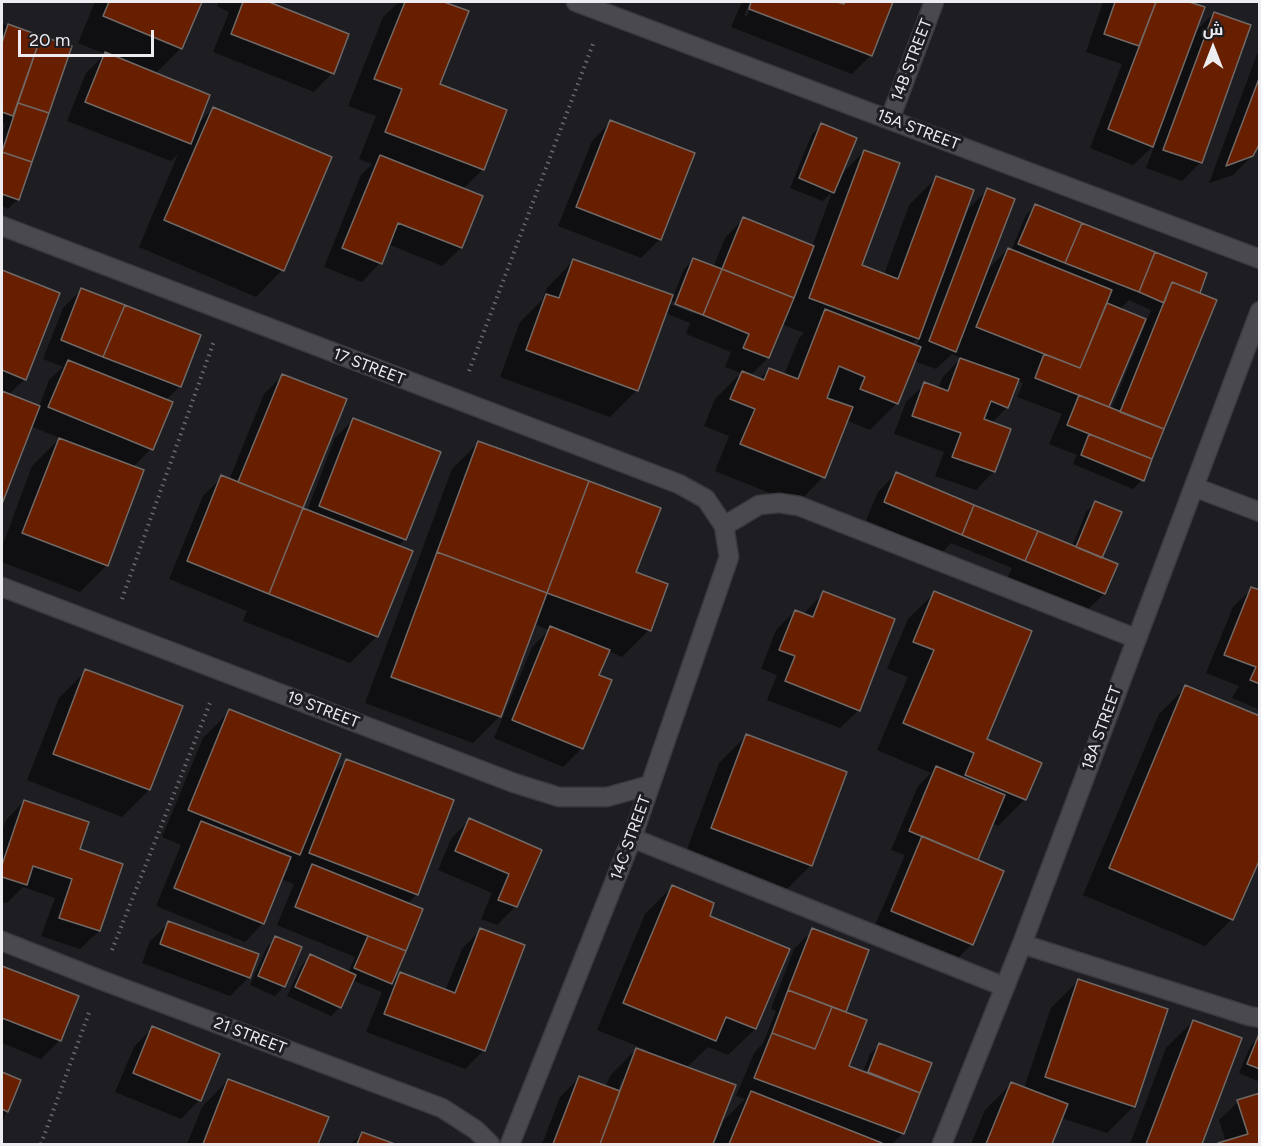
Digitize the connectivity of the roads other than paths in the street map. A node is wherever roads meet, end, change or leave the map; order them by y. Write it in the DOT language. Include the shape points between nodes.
graph roads {
  1 [pos="576,2"];
  2 [pos="934,2"];
  3 [pos="890,119"];
  4 [pos="2,226"];
  5 [pos="1260,259"];
  6 [pos="1260,311"];
  7 [pos="1194,487"];
  8 [pos="1260,512"];
  9 [pos="724,526"];
  10 [pos="2,587"];
  11 [pos="1135,638"];
  12 [pos="650,785"];
  13 [pos="632,838"];
  14 [pos="2,941"];
  15 [pos="1022,944"];
  16 [pos="1005,987"];
  17 [pos="1260,1018"];
  18 [pos="490,1144"];
  19 [pos="510,1144"];
  20 [pos="942,1144"];
  1 -- 3 [label="street, 15A STREET"];
  2 -- 3 [label="street, 14B STREET"];
  3 -- 5 [label="street, 15A STREET"];
  4 -- 9 [label="street, 17 STREET" via="679,484 706,500"];
  6 -- 7 [label="street, 18A STREET"];
  7 -- 8 [label="street"];
  7 -- 11 [label="street, 18A STREET"];
  9 -- 11 [label="street" via="759,506 799,506"];
  9 -- 12 [label="street, 14C STREET" via="729,557"];
  10 -- 12 [label="street, 19 STREET" via="514,783 559,796 607,797"];
  11 -- 15 [label="street, 18A STREET"];
  12 -- 13 [label="street, 14C STREET"];
  13 -- 16 [label="street"];
  13 -- 19 [label="street, 14C STREET"];
  14 -- 18 [label="street, 21 STREET" via="442,1108"];
  15 -- 16 [label="street, 18A STREET"];
  15 -- 17 [label="street"];
  16 -- 20 [label="street, 18A STREET"];
}
